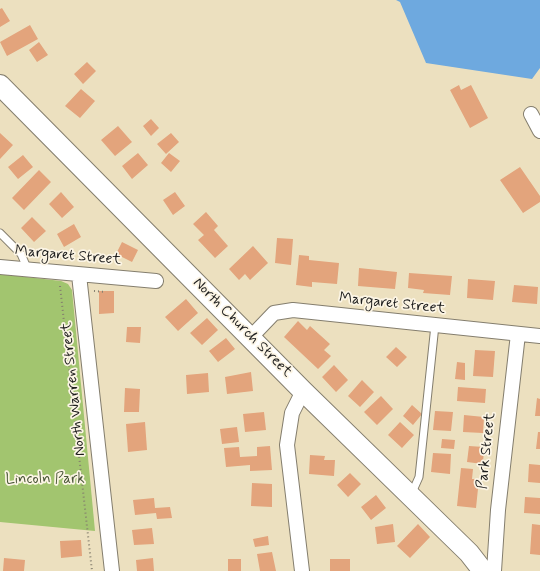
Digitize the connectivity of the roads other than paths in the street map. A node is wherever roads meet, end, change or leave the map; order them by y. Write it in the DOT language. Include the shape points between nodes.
graph roads {
  1 [pos="0,85"];
  2 [pos="531,114"];
  3 [pos="540,131"];
  4 [pos="0,233"];
  5 [pos="0,267"];
  6 [pos="28,270"];
  7 [pos="79,275"];
  8 [pos="156,281"];
  9 [pos="435,325"];
  10 [pos="518,334"];
  11 [pos="540,336"];
  12 [pos="251,337"];
  13 [pos="303,391"];
  14 [pos="411,495"];
  15 [pos="112,571"];
  16 [pos="302,571"];
  17 [pos="483,571"];
  18 [pos="494,571"];
  1 -- 12 [label="main road, North Church Street"];
  2 -- 3 [label="street"];
  4 -- 6 [label="lane" via="21,254"];
  5 -- 6 [label="street, Margaret Street"];
  6 -- 7 [label="street, Margaret Street"];
  7 -- 8 [label="street, Margaret Street"];
  7 -- 15 [label="street, North Warren Street"];
  9 -- 10 [label="street, Margaret Street"];
  9 -- 12 [label="street, Margaret Street" via="284,310 274,313"];
  9 -- 14 [label="lane" via="419,477"];
  10 -- 11 [label="street, Margaret Street"];
  10 -- 18 [label="street, Park Street" via="498,510"];
  12 -- 13 [label="main road, North Church Street"];
  13 -- 14 [label="main road, North Church Street"];
  13 -- 16 [label="street" via="292,412 287,445"];
  14 -- 17 [label="main road, North Church Street" via="469,553"];
}
